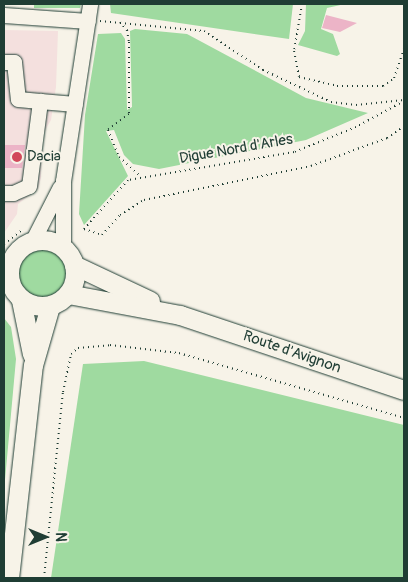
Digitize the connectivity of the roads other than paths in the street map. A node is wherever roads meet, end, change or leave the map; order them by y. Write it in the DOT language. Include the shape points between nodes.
graph roads {
  1 [pos="90,4"];
  2 [pos="4,15"];
  3 [pos="88,21"];
  4 [pos="4,62"];
  5 [pos="40,101"];
  6 [pos="75,104"];
  7 [pos="63,181"];
  8 [pos="4,193"];
  9 [pos="63,247"];
  10 [pos="19,248"];
  11 [pos="74,264"];
  12 [pos="13,294"];
  13 [pos="68,294"];
  14 [pos="50,306"];
  15 [pos="180,315"];
  16 [pos="33,365"];
  17 [pos="404,390"];
  18 [pos="9,578"];
  1 -- 3 [label="street"];
  2 -- 3 [label="street"];
  3 -- 6 [label="street"];
  4 -- 5 [label="street" via="14,62 18,99"];
  5 -- 6 [label="street"];
  5 -- 8 [label="street" via="29,186"];
  6 -- 7 [label="street"];
  7 -- 9 [label="street"];
  7 -- 10 [label="street"];
  9 -- 10 [label="main road" via="44,239"];
  9 -- 11 [label="main road"];
  10 -- 12 [label="main road" via="9,264"];
  11 -- 13 [label="main road" via="75,275"];
  11 -- 15 [label="main road"];
  12 -- 14 [label="main road" via="38,306"];
  12 -- 16 [label="main road"];
  13 -- 14 [label="main road"];
  13 -- 15 [label="main road"];
  14 -- 16 [label="main road"];
  15 -- 17 [label="main road, Route d'Avignon"];
  16 -- 18 [label="main road"];
}
